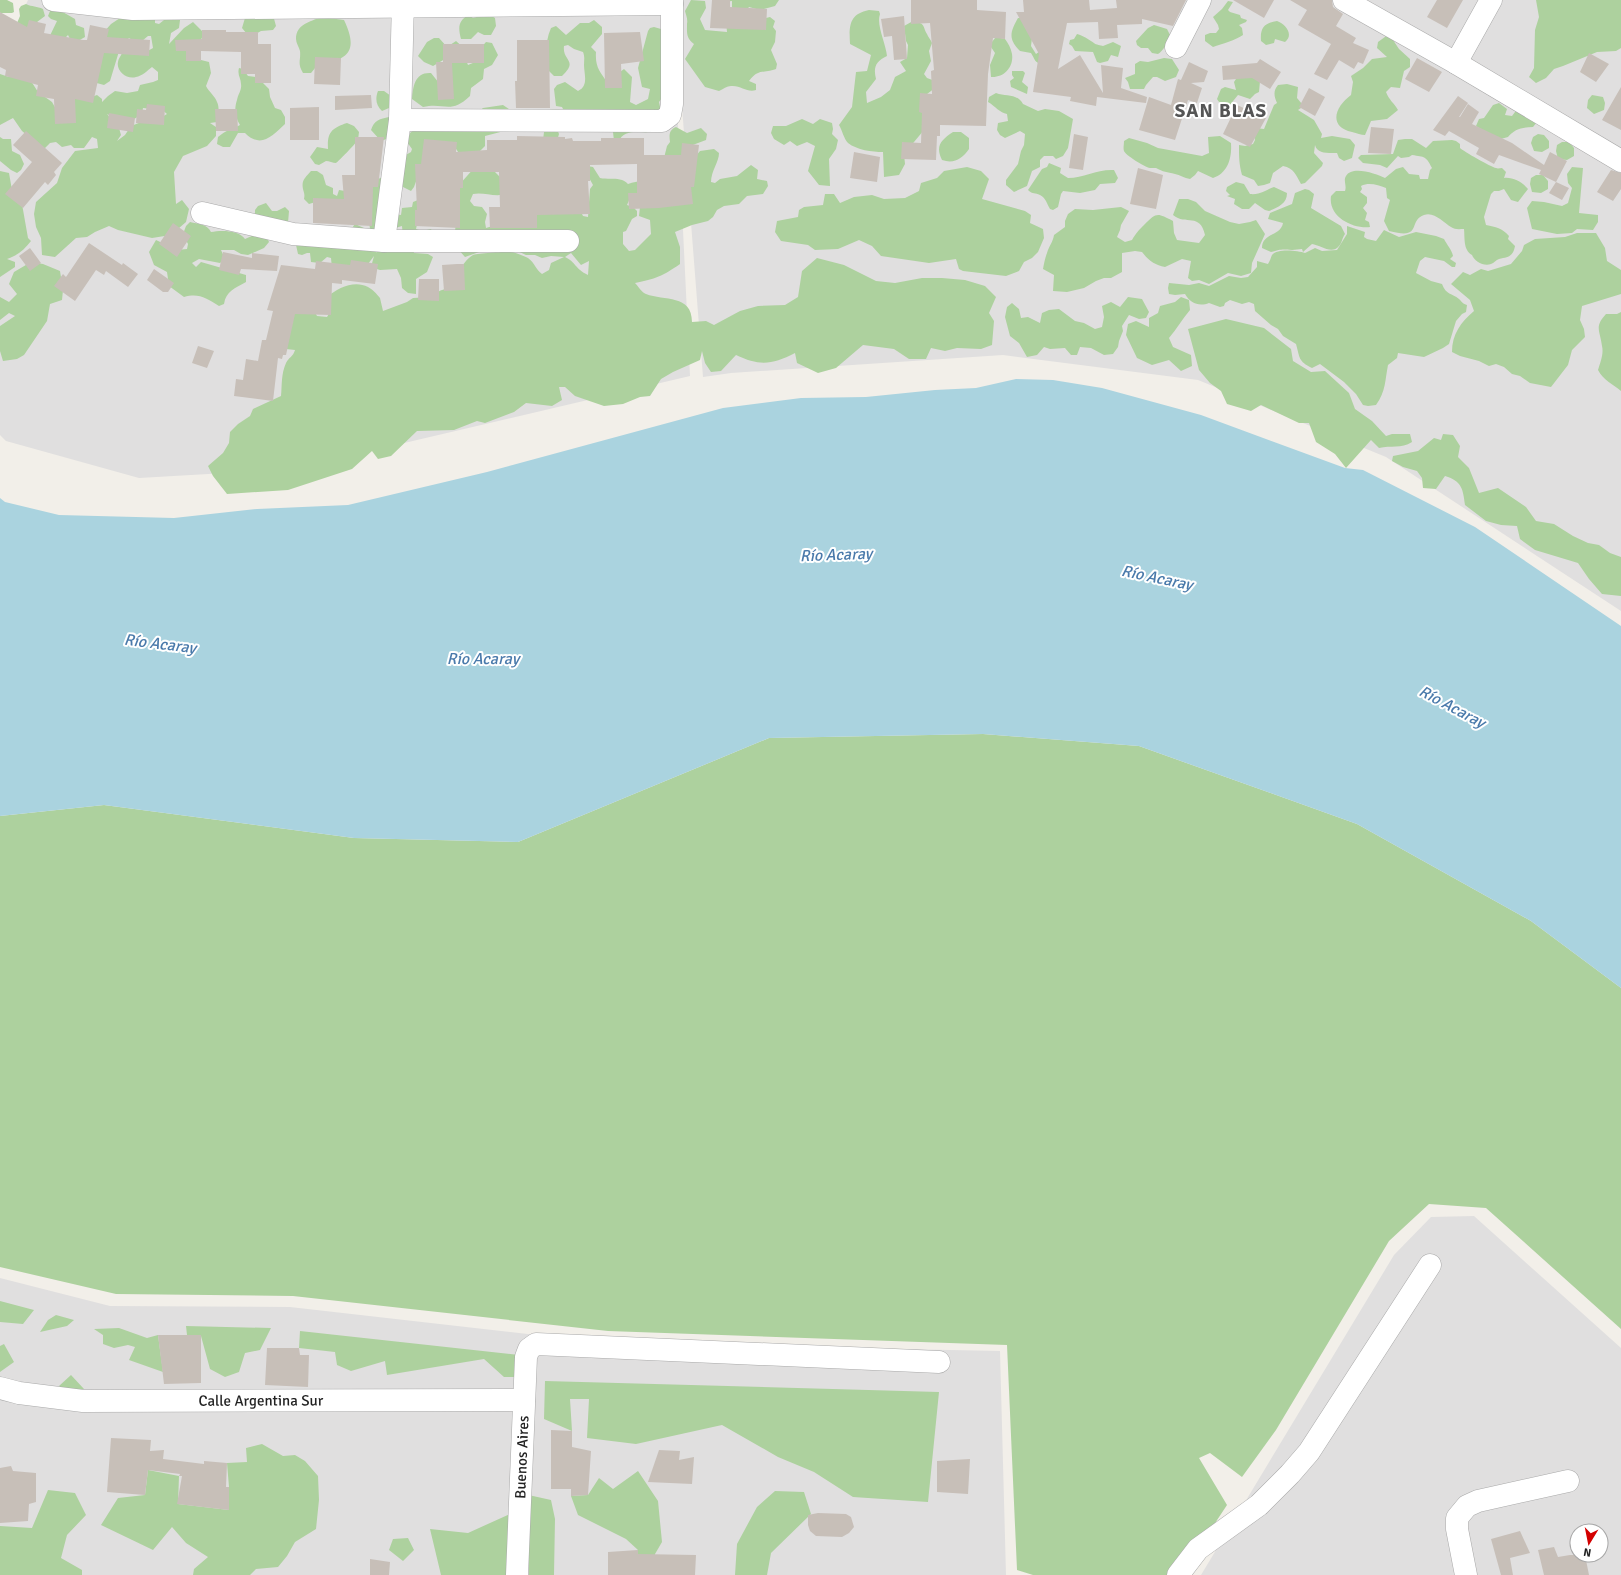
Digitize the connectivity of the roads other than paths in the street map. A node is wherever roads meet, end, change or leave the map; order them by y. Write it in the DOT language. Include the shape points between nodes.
graph roads {
  1 [pos="53,0"];
  2 [pos="1344,0"];
  3 [pos="1491,0"];
  4 [pos="1198,1"];
  5 [pos="672,2"];
  6 [pos="404,3"];
  7 [pos="135,5"];
  8 [pos="1176,47"];
  9 [pos="1456,63"];
  10 [pos="400,120"];
  11 [pos="1621,161"];
  12 [pos="202,213"];
  13 [pos="384,241"];
  14 [pos="568,241"];
  15 [pos="1430,1265"];
  16 [pos="939,1362"];
  17 [pos="0,1388"];
  18 [pos="524,1400"];
  19 [pos="1568,1481"];
  20 [pos="517,1575"];
  21 [pos="1178,1575"];
  22 [pos="1466,1575"];
  1 -- 7 [label="street"];
  2 -- 9 [label="street"];
  3 -- 9 [label="street"];
  4 -- 8 [label="street"];
  5 -- 6 [label="street"];
  5 -- 10 [label="street" via="672,104 670,115 662,121"];
  6 -- 7 [label="street"];
  6 -- 10 [label="street"];
  9 -- 11 [label="street"];
  10 -- 13 [label="street"];
  12 -- 13 [label="street" via="293,234"];
  13 -- 14 [label="street"];
  15 -- 21 [label="street" via="1309,1452 1260,1504 1198,1549"];
  16 -- 18 [label="street, Buenos Aires" via="536,1344 529,1349 526,1357"];
  17 -- 18 [label="street, Calle Argentina Sur" via="83,1401"];
  18 -- 20 [label="street, Buenos Aires"];
  19 -- 22 [label="street" via="1478,1501 1467,1506 1457,1518"];
}
